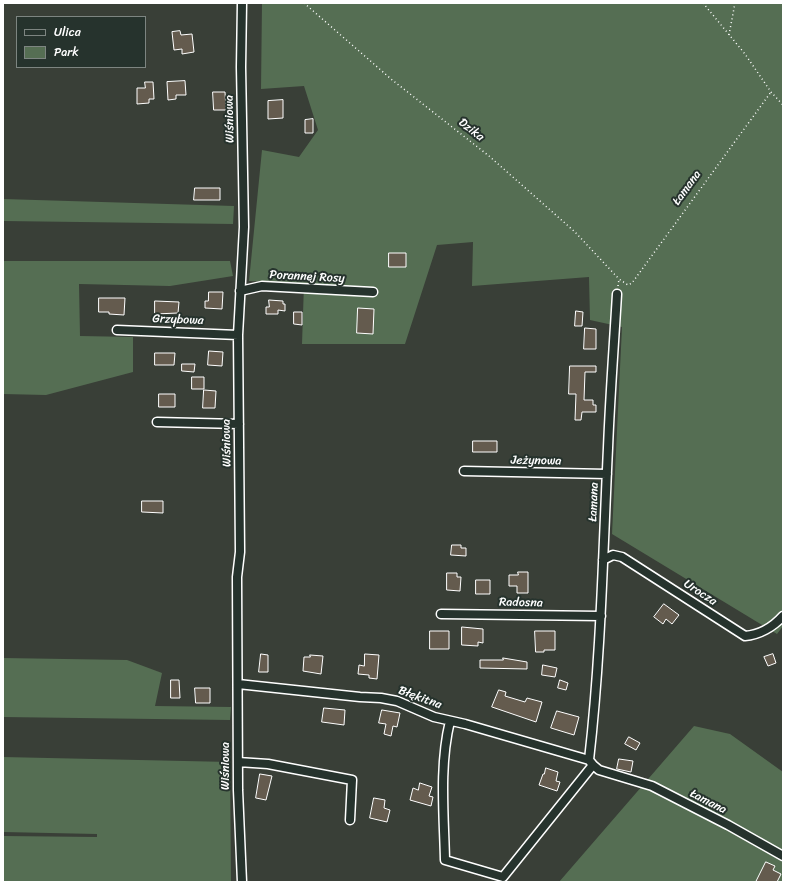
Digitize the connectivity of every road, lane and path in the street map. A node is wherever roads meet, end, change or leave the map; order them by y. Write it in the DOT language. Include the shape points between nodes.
graph roads {
  1 [pos="242,3"];
  2 [pos="304,3"];
  3 [pos="703,3"];
  4 [pos="735,3"];
  5 [pos="729,35"];
  6 [pos="771,92"];
  7 [pos="783,104"];
  8 [pos="620,279"];
  9 [pos="240,291"];
  10 [pos="373,292"];
  11 [pos="617,294"];
  12 [pos="117,330"];
  13 [pos="238,335"];
  14 [pos="157,422"];
  15 [pos="239,424"];
  16 [pos="464,471"];
  17 [pos="607,474"];
  18 [pos="603,560"];
  19 [pos="441,614"];
  20 [pos="601,616"];
  21 [pos="783,616"];
  22 [pos="238,684"];
  23 [pos="450,721"];
  24 [pos="238,762"];
  25 [pos="591,762"];
  26 [pos="350,820"];
  27 [pos="783,856"];
  28 [pos="242,882"];
  1 -- 9 [label="street, Wiśniowa" via="244,227"];
  2 -- 8 [label="path, Dzika" via="391,79 489,156 575,232"];
  3 -- 5 [label="path"];
  4 -- 5 [label="path"];
  5 -- 6 [label="path"];
  6 -- 7 [label="path"];
  6 -- 8 [label="path, Łamana" via="632,283 628,285"];
  8 -- 11 [label="path"];
  9 -- 10 [label="street, Porannej Rosy" via="262,286"];
  9 -- 13 [label="street, Wiśniowa"];
  11 -- 17 [label="street, Łamana"];
  12 -- 13 [label="street, Grzybowa"];
  13 -- 15 [label="street, Wiśniowa"];
  14 -- 15 [label="street"];
  15 -- 22 [label="street, Wiśniowa"];
  16 -- 17 [label="street, Jeżynowa"];
  17 -- 18 [label="street, Łamana"];
  18 -- 20 [label="street, Łamana"];
  18 -- 21 [label="street, Urocza" via="613,555 622,557 745,636 754,635 776,623"];
  19 -- 20 [label="street, Radosna"];
  20 -- 25 [label="street, Łamana"];
  22 -- 23 [label="street, Błękitna" via="386,699"];
  22 -- 24 [label="street, Wiśniowa"];
  23 -- 25 [label="street, Błękitna"];
  23 -- 25 [label="street" via="446,736 444,776 445,860 503,877"];
  24 -- 26 [label="street" via="268,764 352,780"];
  24 -- 28 [label="street, Wiśniowa"];
  25 -- 27 [label="street, Łamana" via="599,770 652,786"];
}
